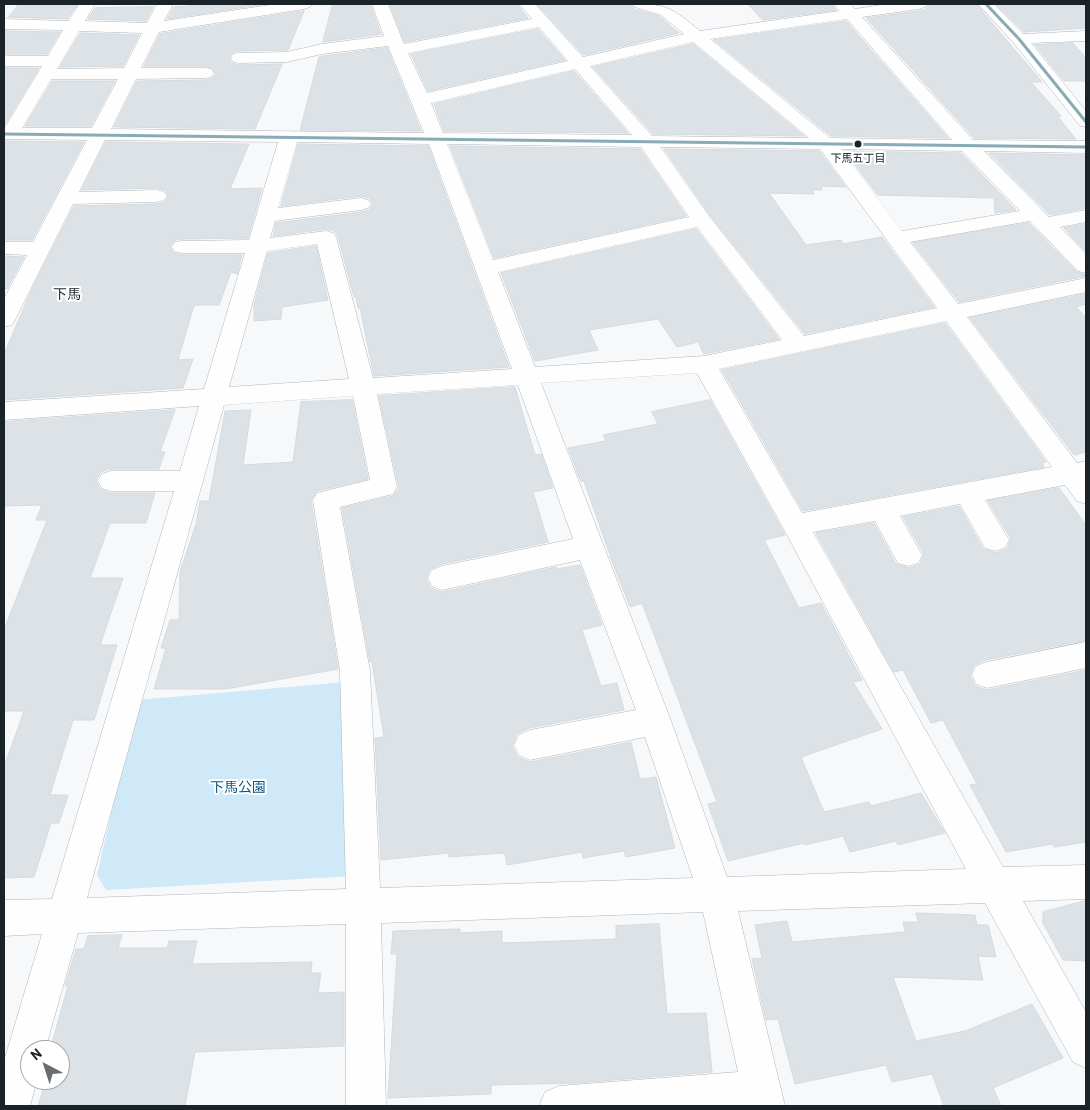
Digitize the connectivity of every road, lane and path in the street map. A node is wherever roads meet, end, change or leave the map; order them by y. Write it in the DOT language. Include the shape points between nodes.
graph roads {
  1 [pos="87,4"];
  2 [pos="166,4"];
  3 [pos="300,4"];
  4 [pos="380,4"];
  5 [pos="527,4"];
  6 [pos="642,4"];
  7 [pos="920,4"];
  8 [pos="986,4"];
  9 [pos="668,7"];
  10 [pos="846,9"];
  11 [pos="542,22"];
  12 [pos="4,24"];
  13 [pos="73,26"];
  14 [pos="153,28"];
  15 [pos="697,36"];
  16 [pos="1086,36"];
  17 [pos="1019,39"];
  18 [pos="396,45"];
  19 [pos="239,58"];
  20 [pos="4,61"];
  21 [pos="579,63"];
  22 [pos="48,68"];
  23 [pos="130,74"];
  24 [pos="205,74"];
  25 [pos="1056,85"];
  26 [pos="1079,86"];
  27 [pos="421,100"];
  28 [pos="1086,122"];
  29 [pos="7,134"];
  30 [pos="99,134"];
  31 [pos="289,137"];
  32 [pos="435,139"];
  33 [pos="645,142"];
  34 [pos="824,143"];
  35 [pos="968,146"];
  36 [pos="1086,147"];
  37 [pos="157,196"];
  38 [pos="66,198"];
  39 [pos="361,204"];
  40 [pos="267,216"];
  41 [pos="1086,216"];
  42 [pos="1040,219"];
  43 [pos="702,220"];
  44 [pos="897,238"];
  45 [pos="258,246"];
  46 [pos="182,247"];
  47 [pos="4,248"];
  48 [pos="39,249"];
  49 [pos="1086,266"];
  50 [pos="486,268"];
  51 [pos="1086,285"];
  52 [pos="951,313"];
  53 [pos="4,320"];
  54 [pos="797,343"];
  55 [pos="704,364"];
  56 [pos="527,376"];
  57 [pos="363,386"];
  58 [pos="213,396"];
  59 [pos="4,411"];
  60 [pos="111,480"];
  61 [pos="1081,480"];
  62 [pos="189,481"];
  63 [pos="967,493"];
  64 [pos="882,509"];
  65 [pos="795,525"];
  66 [pos="995,540"];
  67 [pos="589,547"];
  68 [pos="908,555"];
  69 [pos="442,578"];
  70 [pos="1086,655"];
  71 [pos="987,675"];
  72 [pos="656,721"];
  73 [pos="530,745"];
  74 [pos="1086,882"];
  75 [pos="994,885"];
  76 [pos="716,894"];
  77 [pos="364,906"];
  78 [pos="65,916"];
  79 [pos="4,918"];
  80 [pos="1086,1048"];
  81 [pos="763,1098"];
  82 [pos="10,1106"];
  83 [pos="366,1106"];
  84 [pos="559,1106"];
  1 -- 13 [label="street"];
  2 -- 14 [label="street"];
  3 -- 14 [label="street"];
  4 -- 18 [label="street"];
  5 -- 11 [label="street"];
  6 -- 9 [label="street"];
  7 -- 10 [label="street"];
  8 -- 17 [label="street"];
  9 -- 15 [label="street" via="667,12"];
  10 -- 15 [label="street" via="759,34"];
  10 -- 35 [label="street"];
  11 -- 18 [label="street" via="462,30"];
  11 -- 21 [label="street"];
  12 -- 13 [label="street"];
  13 -- 14 [label="street"];
  13 -- 22 [label="street"];
  14 -- 23 [label="street"];
  15 -- 21 [label="street"];
  15 -- 34 [label="street"];
  16 -- 17 [label="street"];
  17 -- 25 [label="street"];
  18 -- 19 [label="street" via="322,49 287,57"];
  18 -- 27 [label="street"];
  20 -- 22 [label="street"];
  21 -- 27 [label="street"];
  21 -- 33 [label="street"];
  22 -- 23 [label="street"];
  22 -- 29 [label="street"];
  23 -- 24 [label="street"];
  23 -- 30 [label="street"];
  25 -- 26 [label="street"];
  25 -- 28 [label="street"];
  27 -- 32 [label="street"];
  29 -- 30 [label="street"];
  30 -- 31 [label="street"];
  30 -- 38 [label="street"];
  31 -- 32 [label="street"];
  31 -- 40 [label="street"];
  32 -- 33 [label="street"];
  32 -- 50 [label="street"];
  33 -- 34 [label="street"];
  33 -- 43 [label="street"];
  34 -- 35 [label="street"];
  34 -- 44 [label="street"];
  35 -- 36 [label="street"];
  35 -- 42 [label="street"];
  37 -- 38 [label="street"];
  38 -- 48 [label="street"];
  39 -- 40 [label="street"];
  40 -- 45 [label="street"];
  41 -- 42 [label="street"];
  42 -- 44 [label="street"];
  42 -- 49 [label="street"];
  43 -- 50 [label="street"];
  43 -- 54 [label="street"];
  44 -- 52 [label="street"];
  45 -- 46 [label="street"];
  45 -- 57 [label="street" via="326,237"];
  45 -- 58 [label="street"];
  47 -- 48 [label="street"];
  48 -- 53 [label="street"];
  50 -- 56 [label="street"];
  51 -- 52 [label="street"];
  52 -- 54 [label="street"];
  52 -- 61 [label="street"];
  54 -- 55 [label="street"];
  55 -- 56 [label="street"];
  55 -- 65 [label="street"];
  56 -- 57 [label="street"];
  56 -- 67 [label="street"];
  57 -- 58 [label="street"];
  57 -- 77 [label="street" via="384,487 326,500 356,671"];
  58 -- 59 [label="street"];
  58 -- 62 [label="street"];
  60 -- 62 [label="street"];
  61 -- 63 [label="street"];
  62 -- 78 [label="street"];
  63 -- 64 [label="street"];
  63 -- 66 [label="street"];
  64 -- 65 [label="street"];
  64 -- 68 [label="street"];
  65 -- 75 [label="street"];
  67 -- 69 [label="street"];
  67 -- 72 [label="street"];
  70 -- 71 [label="street"];
  72 -- 73 [label="street"];
  72 -- 76 [label="street"];
  74 -- 75 [label="street"];
  75 -- 76 [label="street"];
  75 -- 80 [label="street"];
  76 -- 77 [label="street"];
  76 -- 81 [label="street"];
  77 -- 78 [label="street"];
  77 -- 83 [label="street"];
  78 -- 79 [label="street"];
  78 -- 82 [label="street"];
  81 -- 84 [label="street"];
}
